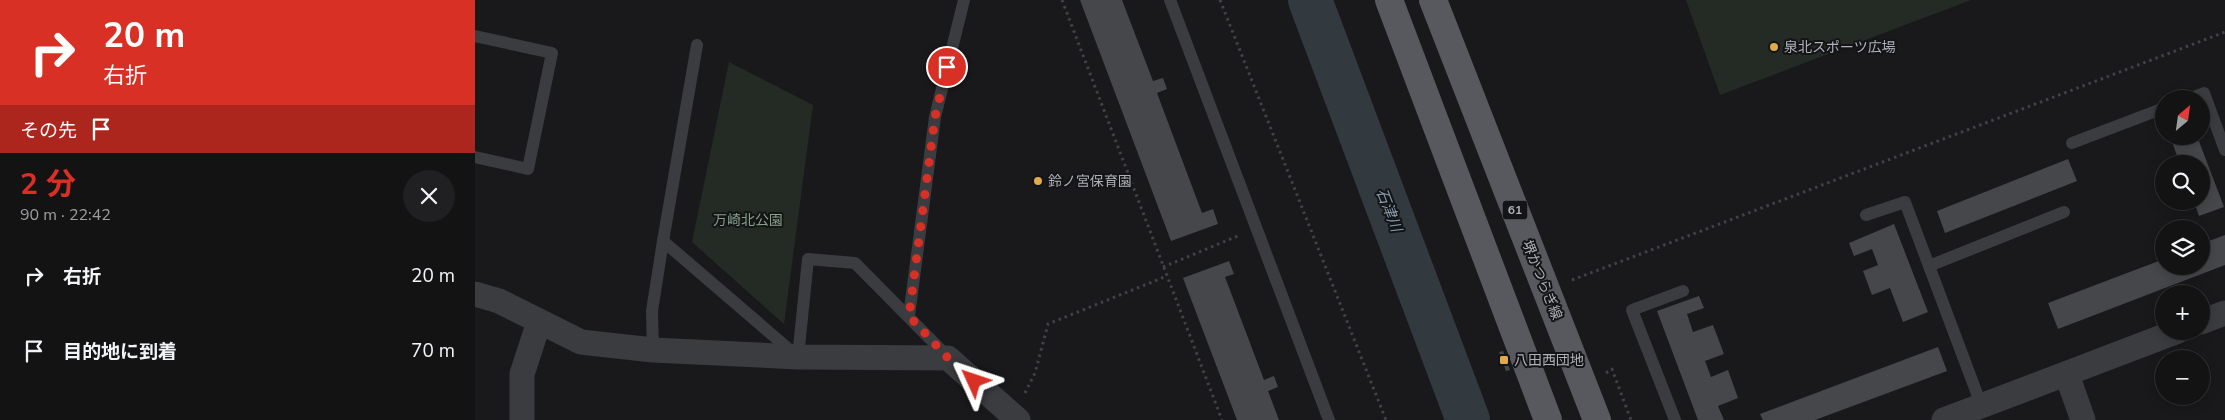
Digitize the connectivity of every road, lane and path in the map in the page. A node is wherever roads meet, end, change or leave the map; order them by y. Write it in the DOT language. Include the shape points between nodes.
graph roads {
  1 [pos="964,0"];
  2 [pos="1061,0"];
  3 [pos="1169,0"];
  4 [pos="1220,0"];
  5 [pos="1389,0"];
  6 [pos="1433,0"];
  7 [pos="2225,32"];
  8 [pos="475,36"];
  9 [pos="697,45"];
  10 [pos="2210,109"];
  11 [pos="2155,111"];
  12 [pos="2071,143"];
  13 [pos="2225,150"];
  14 [pos="475,157"];
  15 [pos="2064,212"];
  16 [pos="1866,215"];
  17 [pos="1257,228"];
  18 [pos="663,241"];
  19 [pos="1929,266"];
  20 [pos="1163,267"];
  21 [pos="1167,276"];
  22 [pos="1572,280"];
  23 [pos="1683,291"];
  24 [pos="475,294"];
  25 [pos="2225,313"];
  26 [pos="909,316"];
  27 [pos="2210,319"];
  28 [pos="539,322"];
  29 [pos="2155,340"];
  30 [pos="653,350"];
  31 [pos="798,357"];
  32 [pos="948,358"];
  33 [pos="2067,375"];
  34 [pos="1609,380"];
  35 [pos="1982,407"];
  36 [pos="1015,418"];
  37 [pos="522,420"];
  38 [pos="1222,420"];
  39 [pos="1329,420"];
  40 [pos="1386,420"];
  41 [pos="1548,420"];
  42 [pos="1597,420"];
  43 [pos="1631,420"];
  44 [pos="1675,420"];
  45 [pos="1944,420"];
  46 [pos="2083,420"];
  1 -- 26 [label="lane" via="935,117"];
  2 -- 20 [label="path"];
  3 -- 17 [label="lane"];
  4 -- 40 [label="path"];
  5 -- 41 [label="main road"];
  6 -- 42 [label="main road, 堺かつらぎ線 / 61"];
  7 -- 22 [label="path"];
  8 -- 14 [label="lane" via="552,53 528,169"];
  9 -- 18 [label="lane"];
  10 -- 13 [label="lane"];
  11 -- 12 [label="lane"];
  15 -- 19 [label="lane"];
  16 -- 19 [label="lane" via="1905,202"];
  17 -- 20 [label="path"];
  17 -- 39 [label="lane"];
  18 -- 30 [label="lane" via="653,311"];
  18 -- 31 [label="lane"];
  19 -- 35 [label="lane"];
  20 -- 21 [label="path"];
  21 -- 36 [label="path" via="1047,324 1035,373"];
  21 -- 38 [label="path"];
  23 -- 44 [label="lane" via="1632,310"];
  24 -- 28 [label="street" via="499,301"];
  25 -- 27 [label="street"];
  26 -- 31 [label="lane" via="855,263 808,258"];
  26 -- 32 [label="lane"];
  28 -- 30 [label="street" via="581,342"];
  28 -- 37 [label="street" via="522,374"];
  29 -- 33 [label="street"];
  30 -- 31 [label="street"];
  31 -- 32 [label="street"];
  32 -- 36 [label="street"];
  33 -- 35 [label="street"];
  33 -- 46 [label="street"];
  34 -- 43 [label="path" via="1606,371 1612,369"];
  35 -- 45 [label="street"];
}
